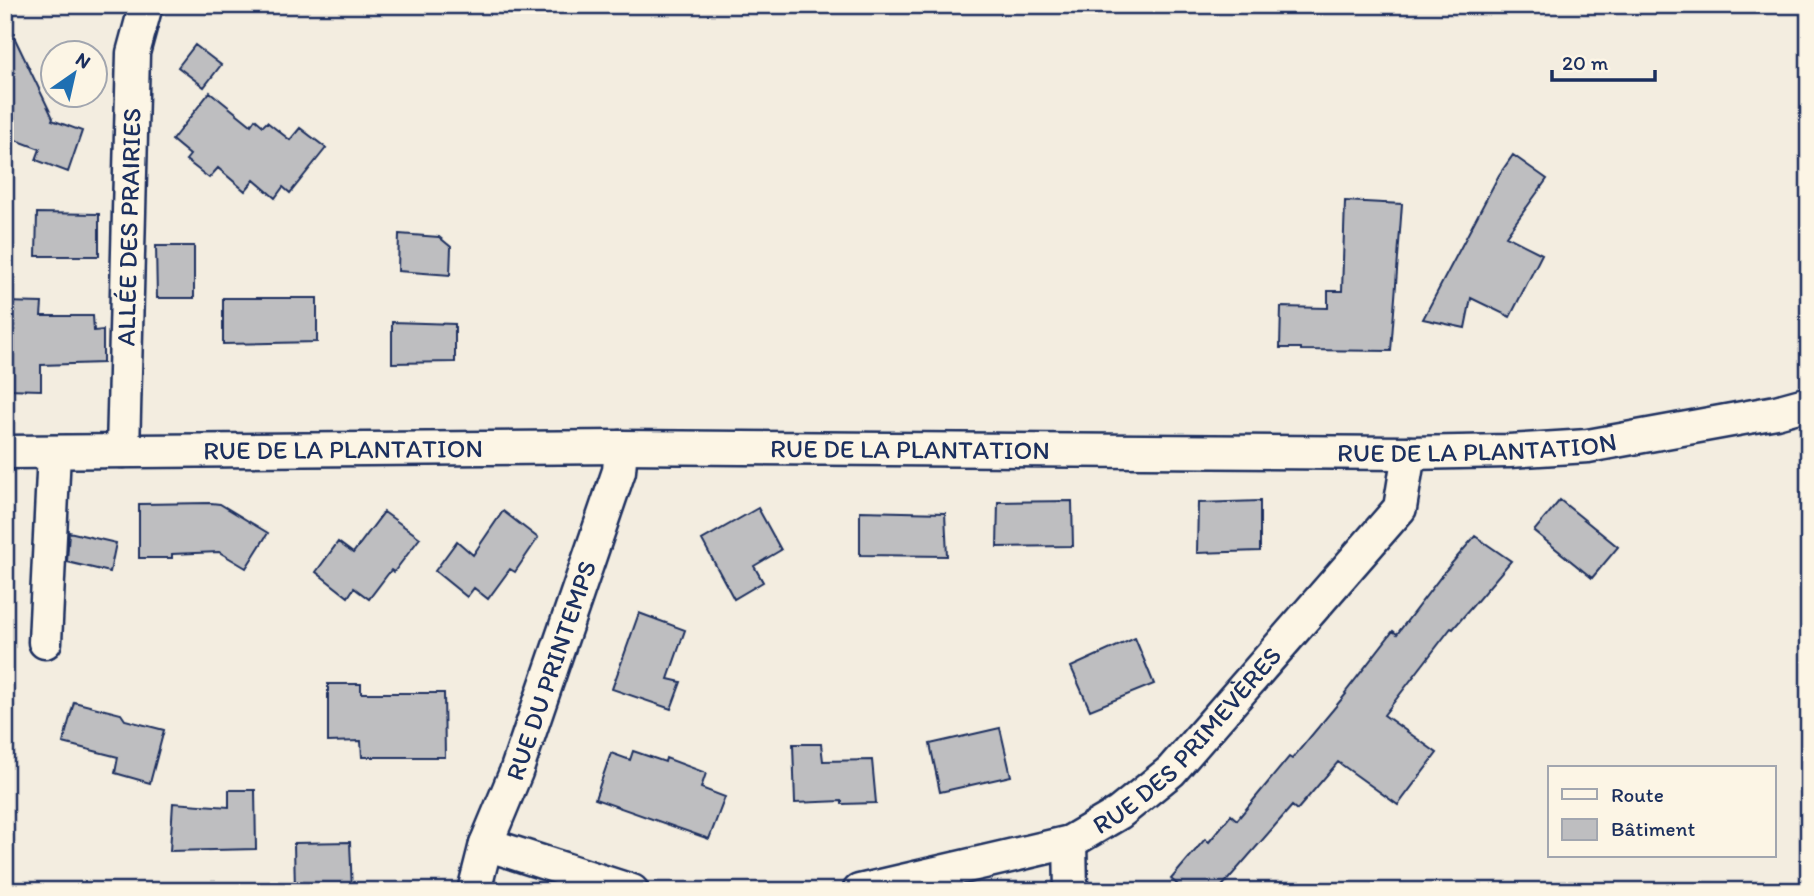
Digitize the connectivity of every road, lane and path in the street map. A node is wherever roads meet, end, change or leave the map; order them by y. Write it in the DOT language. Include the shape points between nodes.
graph roads {
  1 [pos="146,5"];
  2 [pos="1809,403"];
  3 [pos="621,447"];
  4 [pos="123,451"];
  5 [pos="5,452"];
  6 [pos="54,452"];
  7 [pos="1409,453"];
  8 [pos="45,642"];
  9 [pos="1070,842"];
  10 [pos="486,844"];
  11 [pos="474,891"];
  12 [pos="632,891"];
  13 [pos="859,891"];
  14 [pos="1071,891"];
  1 -- 4 [label="street, ALLÉE DES PRAIRIES" via="133,53"];
  2 -- 7 [label="street, RUE DE LA PLANTATION" via="1588,446"];
  3 -- 4 [label="street, RUE DE LA PLANTATION"];
  3 -- 7 [label="street, RUE DE LA PLANTATION"];
  3 -- 10 [label="street, RUE DU PRINTEMPS" via="615,484 516,772"];
  4 -- 6 [label="street, RUE DE LA PLANTATION"];
  5 -- 6 [label="street, RUE DE LA PLANTATION"];
  6 -- 8 [label="street"];
  7 -- 9 [label="street, RUE DES PRIMEVÈRES" via="1400,508 1364,550 1171,771 1119,813"];
  9 -- 13 [label="street, RUE DES PRIMEVÈRES"];
  9 -- 14 [label="street"];
  10 -- 11 [label="street, RUE DU PRINTEMPS"];
  10 -- 12 [label="street"];
}
